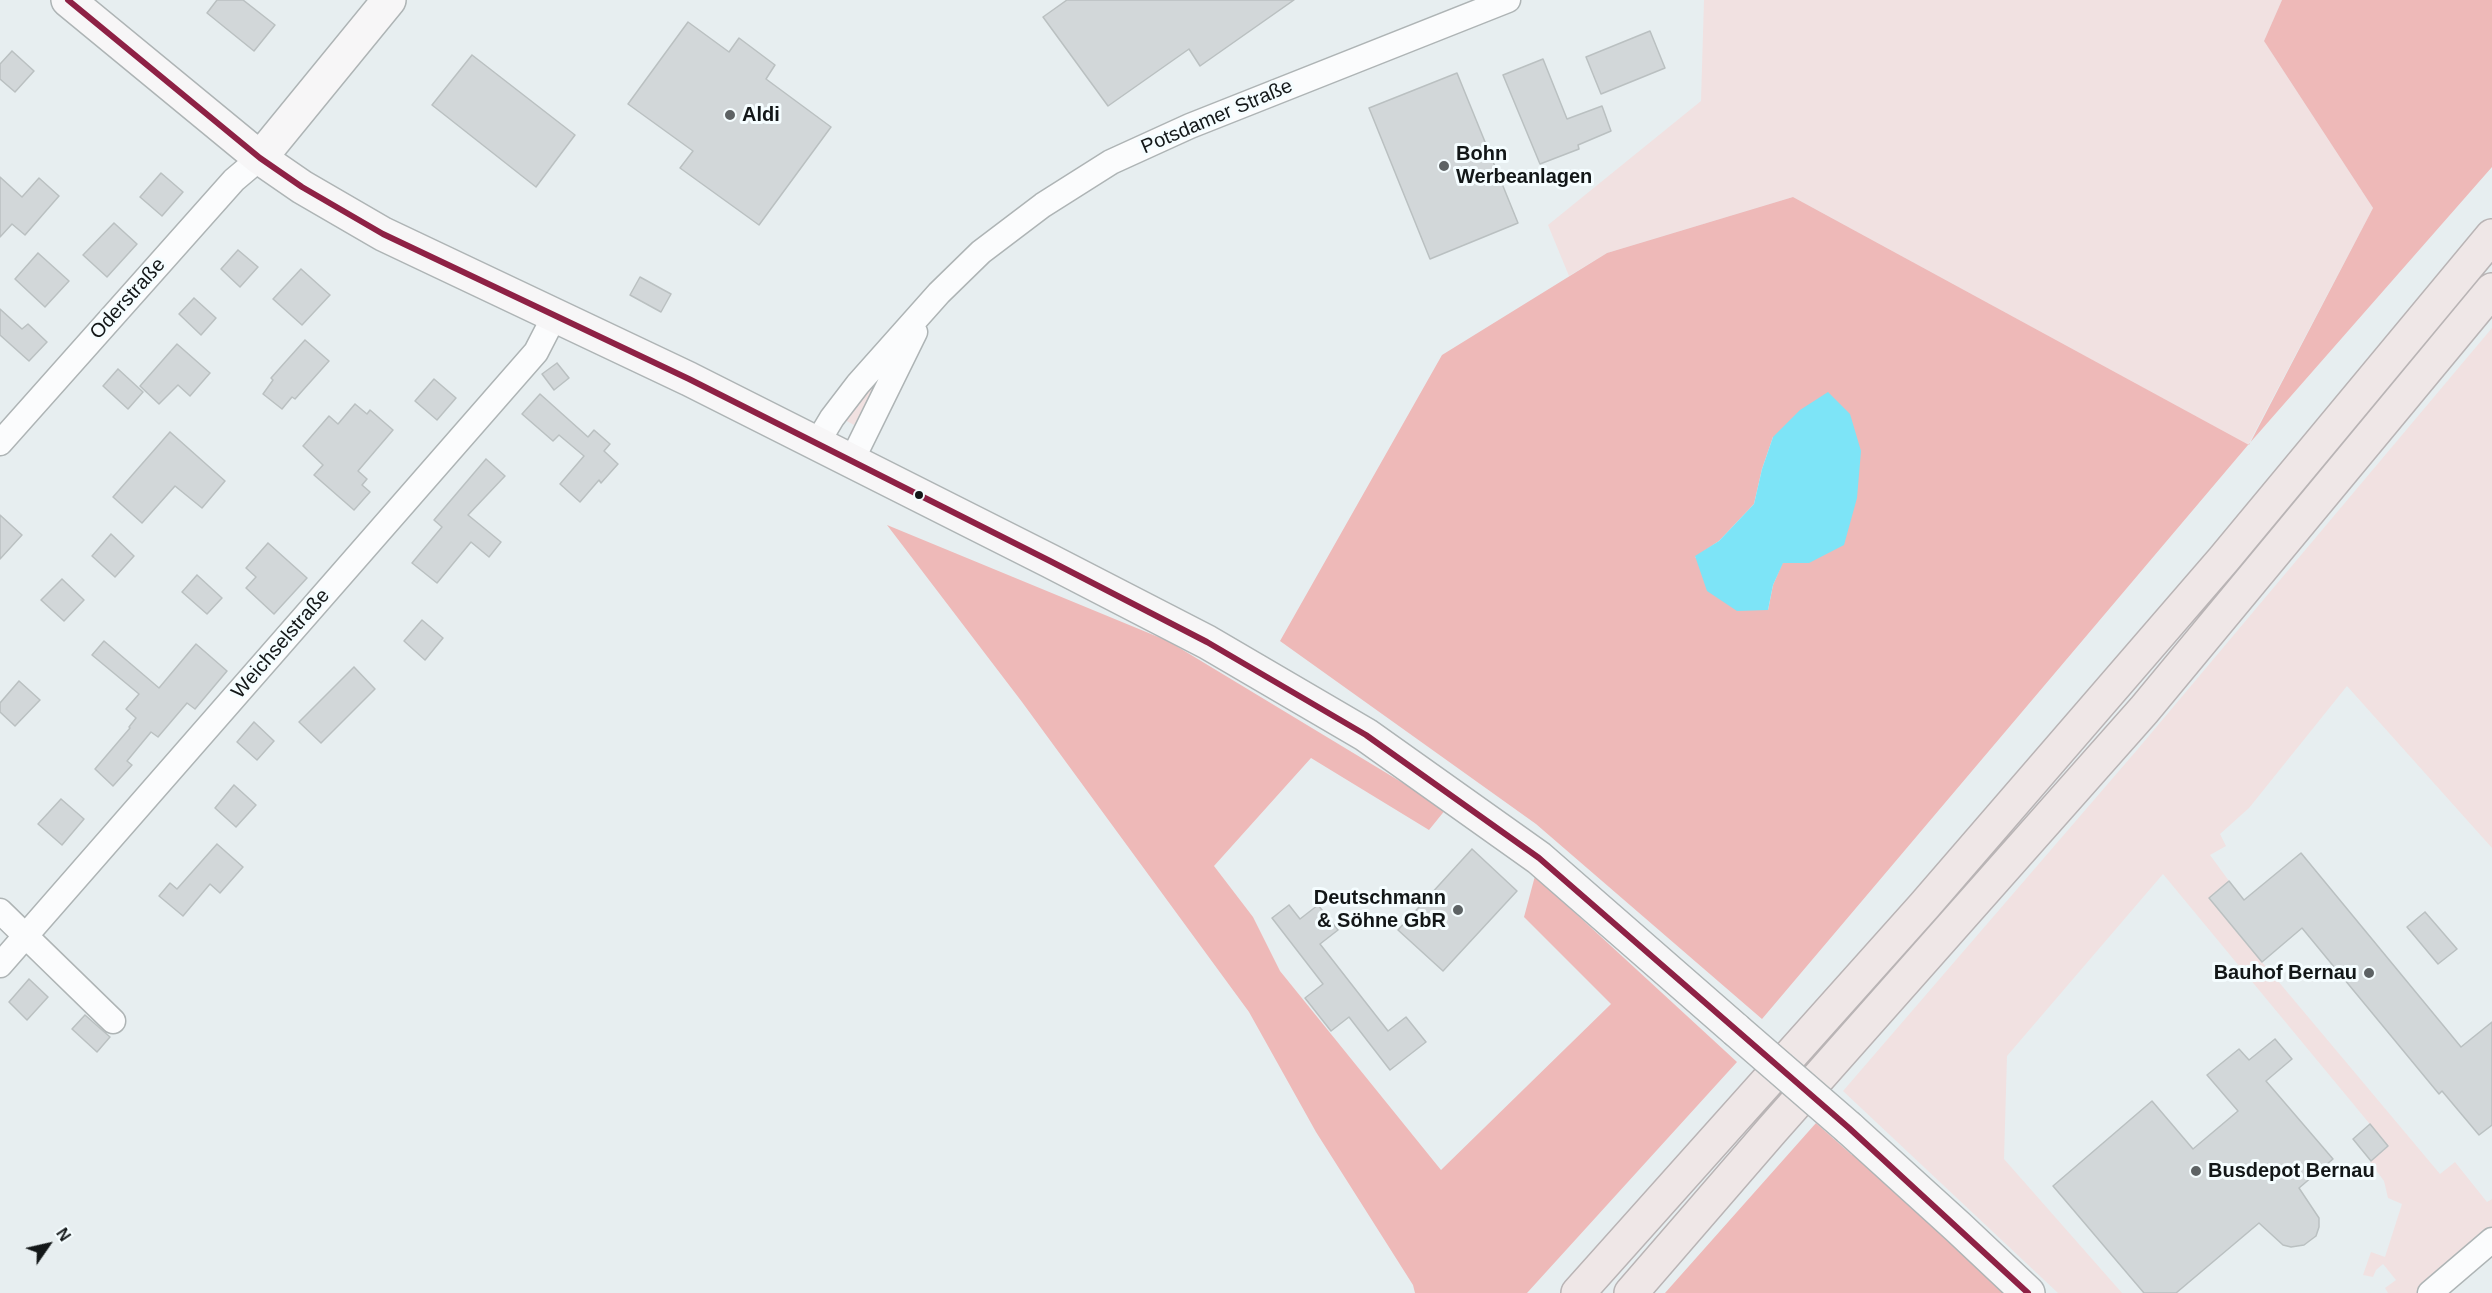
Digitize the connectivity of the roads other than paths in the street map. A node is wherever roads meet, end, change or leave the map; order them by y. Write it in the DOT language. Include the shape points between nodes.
graph roads {
  1 [pos="68,0"];
  2 [pos="389,0"];
  3 [pos="1508,0"];
  4 [pos="260,158"];
  5 [pos="2492,236"];
  6 [pos="2492,290"];
  7 [pos="928,306"];
  8 [pos="554,317"];
  9 [pos="0,443"];
  10 [pos="818,443"];
  11 [pos="852,460"];
  12 [pos="0,911"];
  13 [pos="25,937"];
  14 [pos="0,965"];
  15 [pos="112,1021"];
  16 [pos="2492,1240"];
  17 [pos="1578,1293"];
  18 [pos="1631,1293"];
  19 [pos="2028,1293"];
  20 [pos="2430,1293"];
  1 -- 4 [label="main road"];
  2 -- 4 [label="main road"];
  3 -- 7 [label="street, Potsdamer Straße" via="1190,126 1111,162 1043,205 981,252"];
  4 -- 8 [label="main road" via="383,234"];
  4 -- 9 [label="street, Oderstraße" via="234,180"];
  5 -- 17 [label="highway" via="2223,560 1947,880"];
  6 -- 18 [label="highway" via="2144,710"];
  7 -- 10 [label="street, Potsdamer Straße" via="858,384"];
  7 -- 11 [label="street, Potsdamer Straße"];
  8 -- 10 [label="main road"];
  8 -- 13 [label="street, Weichselstraße" via="536,352"];
  10 -- 11 [label="main road"];
  11 -- 19 [label="main road, bridge" via="1207,642 1366,735 1539,858 1849,1128"];
  12 -- 13 [label="street"];
  13 -- 14 [label="street, Weichselstraße"];
  13 -- 15 [label="street"];
  16 -- 20 [label="street"];
}
